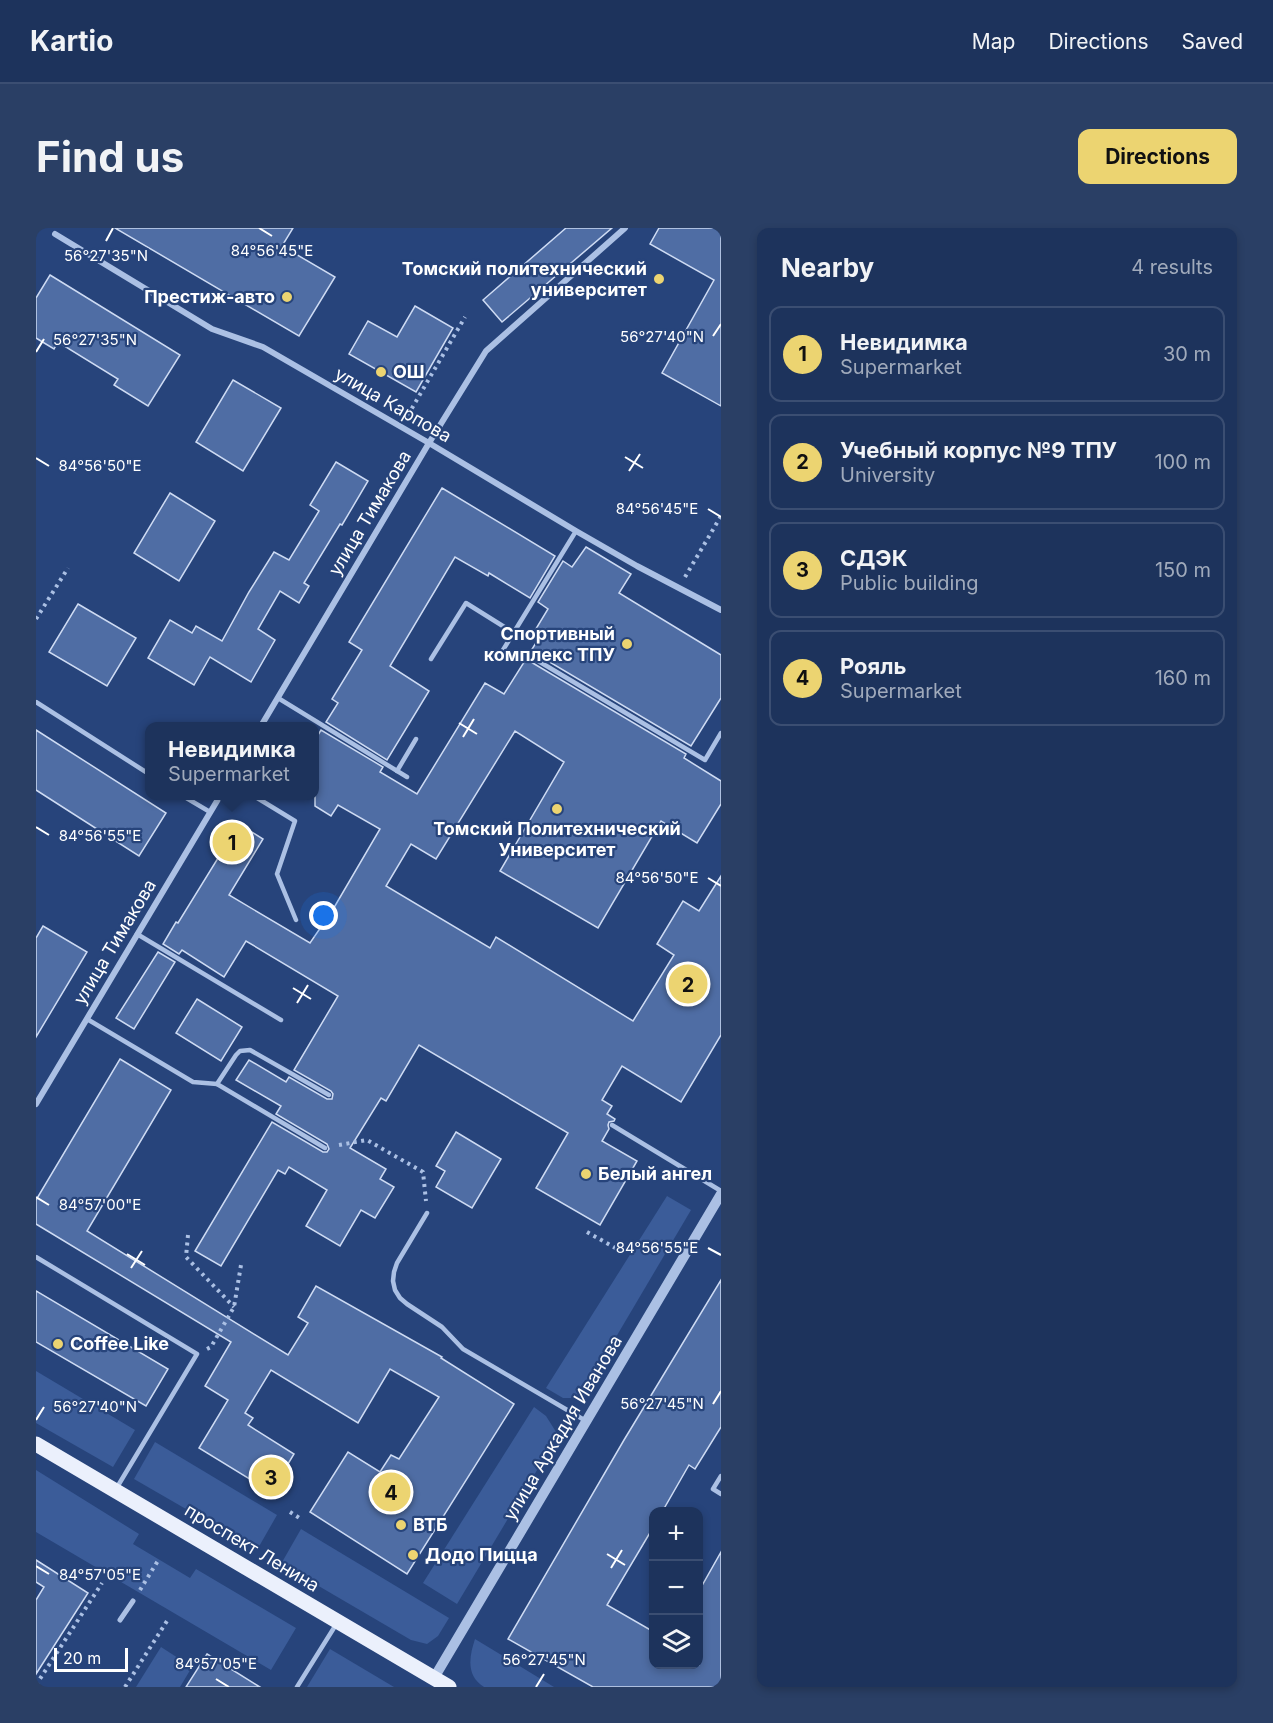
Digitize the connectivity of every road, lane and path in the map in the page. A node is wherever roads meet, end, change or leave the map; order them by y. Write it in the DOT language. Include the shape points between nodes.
graph roads {
  1 [pos="50,228"];
  2 [pos="625,228"];
  3 [pos="55,234"];
  4 [pos="465,317"];
  5 [pos="401,427"];
  6 [pos="429,443"];
  7 [pos="721,516"];
  8 [pos="576,531"];
  9 [pos="68,568"];
  10 [pos="679,588"];
  11 [pos="721,610"];
  12 [pos="36,619"];
  13 [pos="514,633"];
  14 [pos="503,650"];
  15 [pos="523,652"];
  16 [pos="431,659"];
  17 [pos="278,698"];
  18 [pos="36,702"];
  19 [pos="263,722"];
  20 [pos="317,722"];
  21 [pos="319,723"];
  22 [pos="721,733"];
  23 [pos="417,739"];
  24 [pos="145,771"];
  25 [pos="397,771"];
  26 [pos="407,777"];
  27 [pos="191,800"];
  28 [pos="217,800"];
  29 [pos="262,800"];
  30 [pos="210,812"];
  31 [pos="296,920"];
  32 [pos="137,934"];
  33 [pos="87,1018"];
  34 [pos="281,1020"];
  35 [pos="217,1084"];
  36 [pos="329,1095"];
  37 [pos="36,1104"];
  38 [pos="612,1125"];
  39 [pos="325,1148"];
  40 [pos="721,1192"];
  41 [pos="427,1213"];
  42 [pos="587,1232"];
  43 [pos="188,1235"];
  44 [pos="619,1250"];
  45 [pos="36,1257"];
  46 [pos="241,1265"];
  47 [pos="234,1307"];
  48 [pos="197,1354"];
  49 [pos="586,1421"];
  50 [pos="36,1443"];
  51 [pos="721,1476"];
  52 [pos="115,1490"];
  53 [pos="721,1494"];
  54 [pos="290,1512"];
  55 [pos="301,1519"];
  56 [pos="159,1560"];
  57 [pos="102,1583"];
  58 [pos="133,1601"];
  59 [pos="120,1620"];
  60 [pos="167,1621"];
  61 [pos="338,1622"];
  62 [pos="434,1678"];
  63 [pos="36,1685"];
  64 [pos="125,1687"];
  65 [pos="297,1687"];
  66 [pos="449,1687"];
  1 -- 3 [label="street, улица Карпова"];
  2 -- 6 [label="street, улица Тимакова" via="486,351"];
  3 -- 5 [label="street, улица Карпова" via="212,329 263,347"];
  4 -- 5 [label="path"];
  5 -- 6 [label="street, улица Карпова"];
  6 -- 8 [label="street, улица Карпова"];
  6 -- 17 [label="street, улица Тимакова"];
  7 -- 10 [label="path"];
  8 -- 10 [label="street, улица Карпова"];
  8 -- 13 [label="lane"];
  9 -- 12 [label="path"];
  10 -- 11 [label="street, улица Карпова"];
  13 -- 14 [label="lane"];
  13 -- 16 [label="lane" via="466,603"];
  15 -- 22 [label="lane" via="705,760"];
  17 -- 19 [label="street, улица Тимакова"];
  17 -- 20 [label="lane"];
  18 -- 24 [label="lane"];
  21 -- 25 [label="lane"];
  23 -- 25 [label="lane"];
  25 -- 26 [label="lane"];
  27 -- 30 [label="lane"];
  28 -- 30 [label="street, улица Тимакова"];
  29 -- 31 [label="lane" via="295,821 277,874"];
  30 -- 32 [label="street, улица Тимакова"];
  32 -- 33 [label="street, улица Тимакова"];
  32 -- 34 [label="lane"];
  33 -- 35 [label="lane" via="192,1082"];
  33 -- 37 [label="street, улица Тимакова"];
  35 -- 36 [label="lane" via="236,1055 250,1050"];
  35 -- 39 [label="lane"];
  38 -- 40 [label="lane"];
  39 -- 41 [label="path" via="367,1140 423,1172"];
  40 -- 49 [label="street, улица Аркадия Иванова"];
  41 -- 49 [label="lane" via="394,1272 395,1290 400,1298 442,1327 463,1348"];
  42 -- 44 [label="path"];
  43 -- 47 [label="path" via="186,1257"];
  45 -- 48 [label="lane"];
  46 -- 47 [label="path"];
  47 -- 48 [label="path" via="211,1347"];
  48 -- 52 [label="lane"];
  49 -- 62 [label="street, улица Аркадия Иванова"];
  50 -- 52 [label="main road, проспект Ленина"];
  51 -- 53 [label="lane" via="713,1489"];
  52 -- 61 [label="main road, проспект Ленина"];
  54 -- 55 [label="path"];
  56 -- 58 [label="path"];
  57 -- 63 [label="path"];
  58 -- 59 [label="street"];
  60 -- 64 [label="path"];
  61 -- 62 [label="main road, проспект Ленина"];
  61 -- 65 [label="lane"];
  62 -- 66 [label="main road, проспект Ленина"];
}
